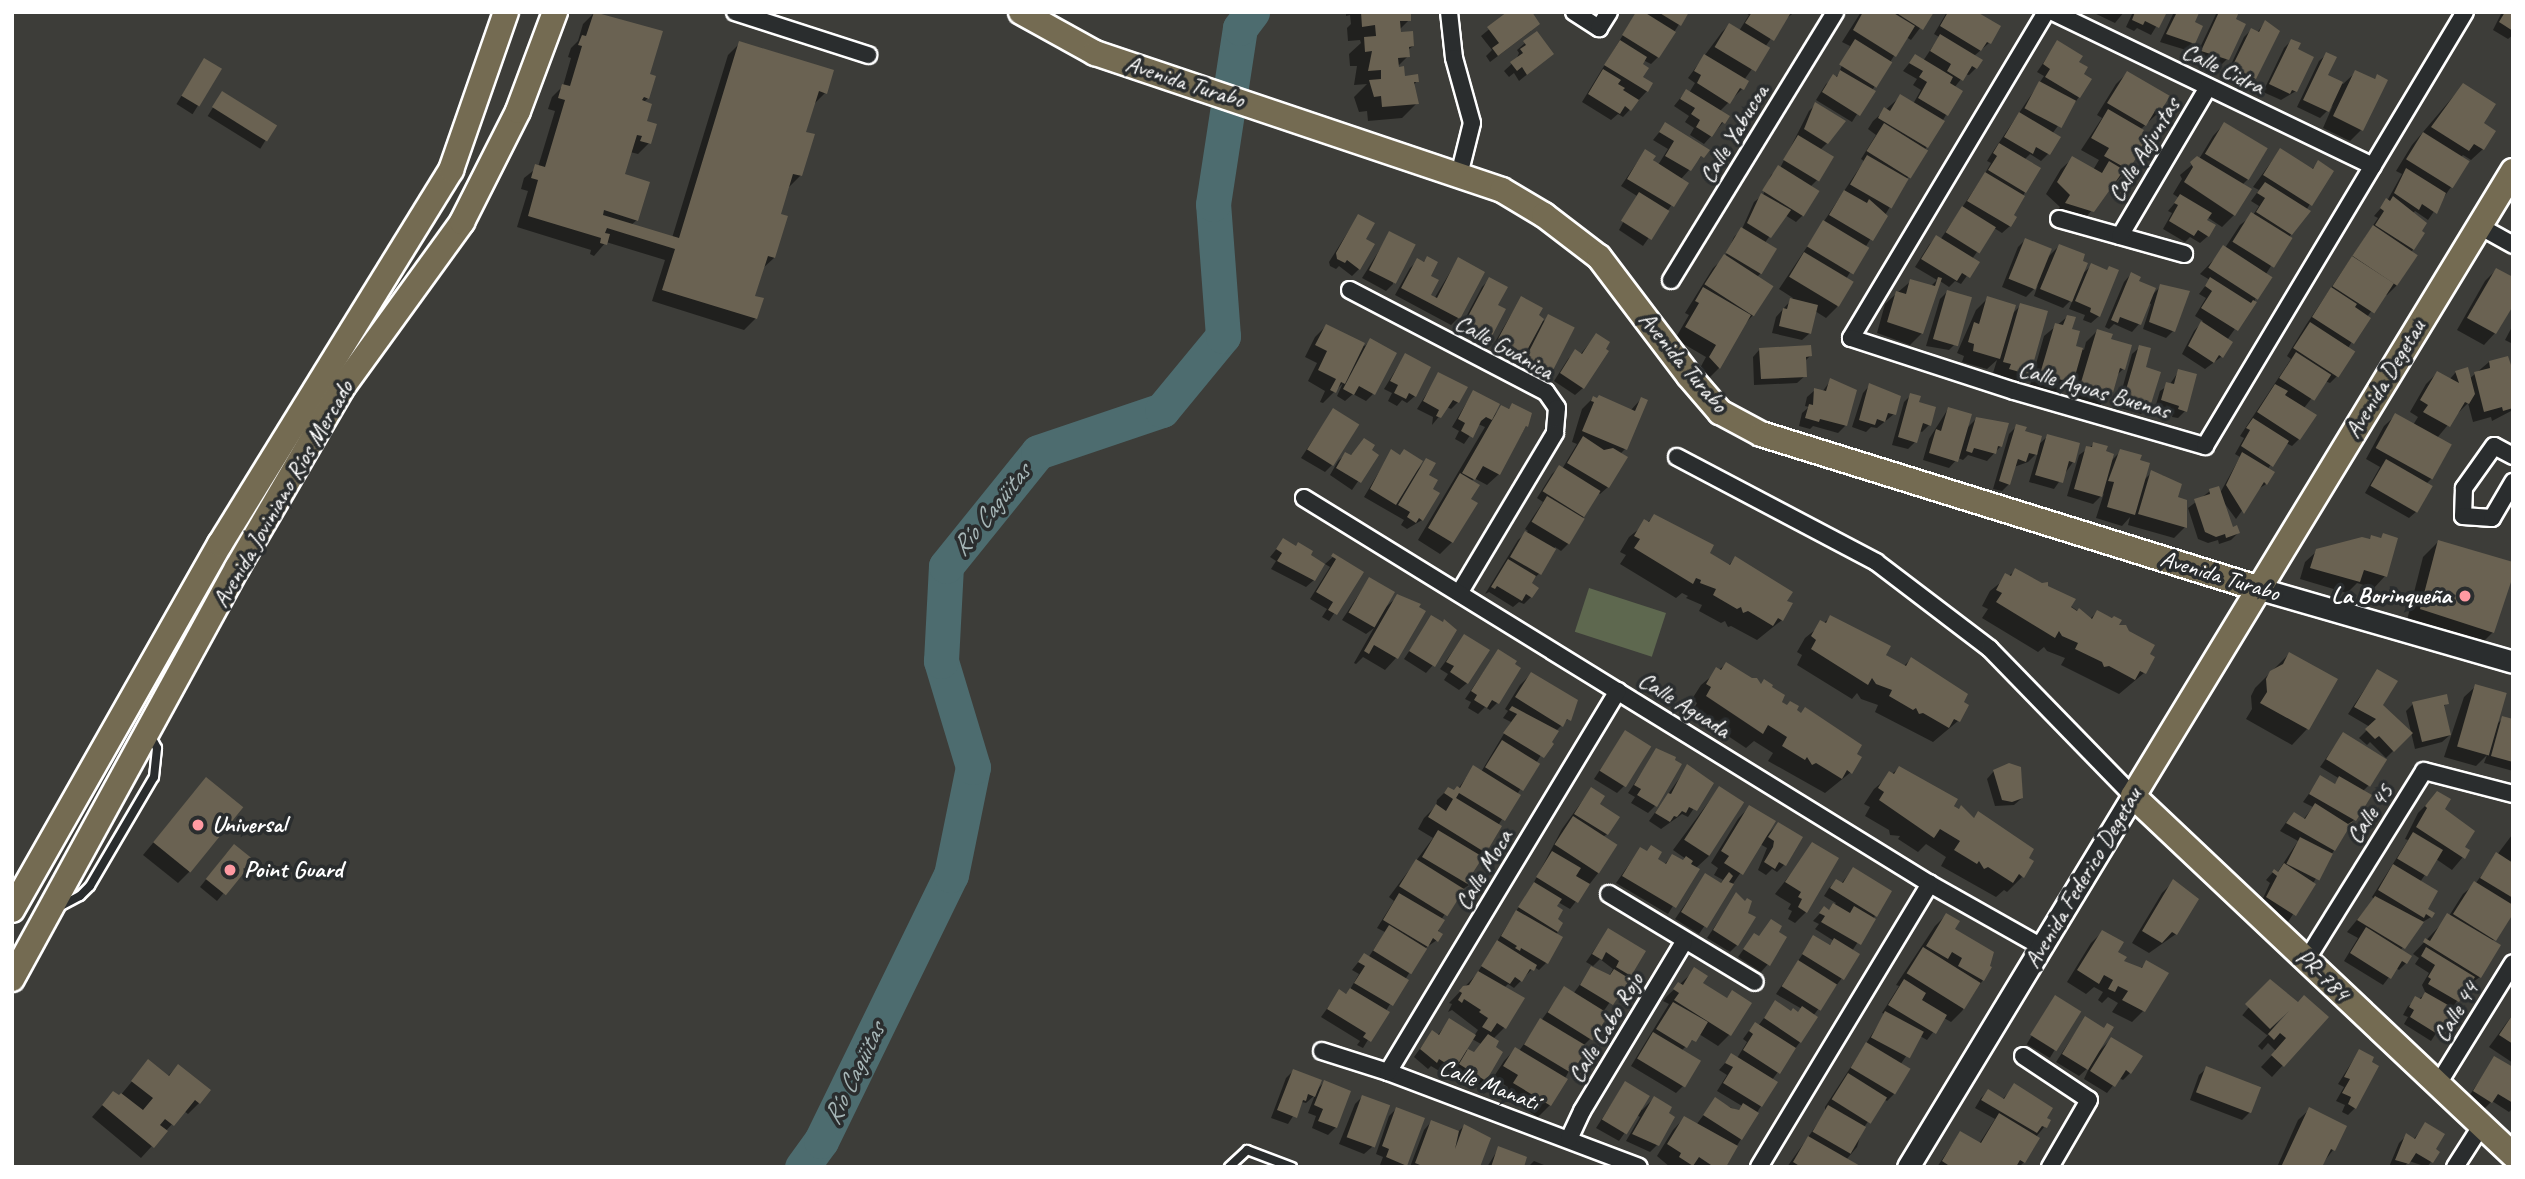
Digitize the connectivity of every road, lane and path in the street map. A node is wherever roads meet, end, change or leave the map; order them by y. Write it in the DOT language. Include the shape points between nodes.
graph roads {
  1 [pos="506,12"];
  2 [pos="555,12"];
  3 [pos="734,12"];
  4 [pos="1021,12"];
  5 [pos="1449,12"];
  6 [pos="1574,12"];
  7 [pos="1609,12"];
  8 [pos="1835,12"];
  9 [pos="2046,12"];
  10 [pos="2053,12"];
  11 [pos="2465,12"];
  12 [pos="869,55"];
  13 [pos="2208,87"];
  14 [pos="2373,166"];
  15 [pos="2513,171"];
  16 [pos="1459,175"];
  17 [pos="2059,219"];
  18 [pos="2479,226"];
  19 [pos="2120,236"];
  20 [pos="2513,245"];
  21 [pos="2184,254"];
  22 [pos="1671,280"];
  23 [pos="1350,290"];
  24 [pos="2513,456"];
  25 [pos="1677,457"];
  26 [pos="2513,482"];
  27 [pos="1304,498"];
  28 [pos="2257,588"];
  29 [pos="1460,592"];
  30 [pos="2513,662"];
  31 [pos="1618,691"];
  32 [pos="2513,794"];
  33 [pos="2133,796"];
  34 [pos="1930,884"];
  35 [pos="1609,894"];
  36 [pos="12,910"];
  37 [pos="1684,942"];
  38 [pos="2042,947"];
  39 [pos="2307,959"];
  40 [pos="2513,962"];
  41 [pos="12,979"];
  42 [pos="1755,982"];
  43 [pos="1322,1051"];
  44 [pos="2023,1056"];
  45 [pos="1388,1072"];
  46 [pos="2438,1084"];
  47 [pos="2482,1125"];
  48 [pos="1569,1139"];
  49 [pos="2513,1155"];
  50 [pos="1229,1167"];
  51 [pos="1292,1167"];
  52 [pos="1639,1167"];
  53 [pos="1759,1167"];
  54 [pos="1908,1167"];
  55 [pos="2050,1167"];
  56 [pos="2455,1167"];
  1 -- 36 [label="main road, Avenida Joviniano Ríos Mercado" via="452,170 220,544"];
  2 -- 41 [label="main road, Avenida Joviniano Ríos Mercado" via="518,111 462,222 342,388"];
  3 -- 12 [label="street"];
  4 -- 16 [label="main road, Avenida Turabo" via="1095,52"];
  5 -- 16 [label="street" via="1454,58 1472,124"];
  6 -- 7 [label="street" via="1599,28"];
  8 -- 22 [label="street, Calle Yabucoa"];
  9 -- 14 [label="street, Calle Aguas Buenas" via="1851,338 2205,446"];
  10 -- 13 [label="street, Calle Cidra"];
  11 -- 14 [label="street, Calle Aguas Buenas"];
  13 -- 14 [label="street, Calle Cidra"];
  13 -- 19 [label="street, Calle Adjuntas"];
  15 -- 18 [label="main road, Avenida Degetau"];
  16 -- 28 [label="main road, Avenida Turabo" via="1513,196 1599,257 1720,411 1761,434"];
  17 -- 19 [label="street, Calle Adjuntas"];
  18 -- 20 [label="street"];
  18 -- 28 [label="main road, Avenida Degetau"];
  19 -- 21 [label="street, Calle Adjuntas"];
  23 -- 29 [label="street, Calle Guánica" via="1546,392 1557,408 1555,433"];
  24 -- 26 [label="street" via="2494,446 2464,488 2463,516 2491,518"];
  25 -- 33 [label="street" via="1876,562 1990,649"];
  27 -- 29 [label="street, Calle Aguada"];
  28 -- 30 [label="street, Avenida Turabo"];
  28 -- 33 [label="main road, Avenida Federico Degetau"];
  29 -- 31 [label="street, Calle Aguada"];
  31 -- 34 [label="street, Calle Aguada"];
  31 -- 45 [label="street, Calle Moca"];
  32 -- 39 [label="street, Calle 45" via="2424,771"];
  33 -- 38 [label="street, Avenida Federico Degetau"];
  33 -- 39 [label="main road, PR-784 / PR-784"];
  34 -- 38 [label="street, Calle Aguada"];
  34 -- 53 [label="street"];
  35 -- 37 [label="street"];
  37 -- 42 [label="street"];
  37 -- 48 [label="street, Calle Cabo Rojo"];
  38 -- 54 [label="street, Avenida Federico Degetau"];
  39 -- 46 [label="main road, PR-784 / PR-784"];
  40 -- 46 [label="street, Calle 44"];
  43 -- 45 [label="street, Calle Manatí"];
  44 -- 55 [label="street" via="2088,1100"];
  45 -- 48 [label="street, Calle Manatí"];
  46 -- 47 [label="main road, PR-784 / PR-784"];
  47 -- 49 [label="main road, PR-784 / PR-784"];
  47 -- 56 [label="street"];
  48 -- 52 [label="street, Calle Manatí"];
  50 -- 51 [label="lane" via="1247,1150"];
}
